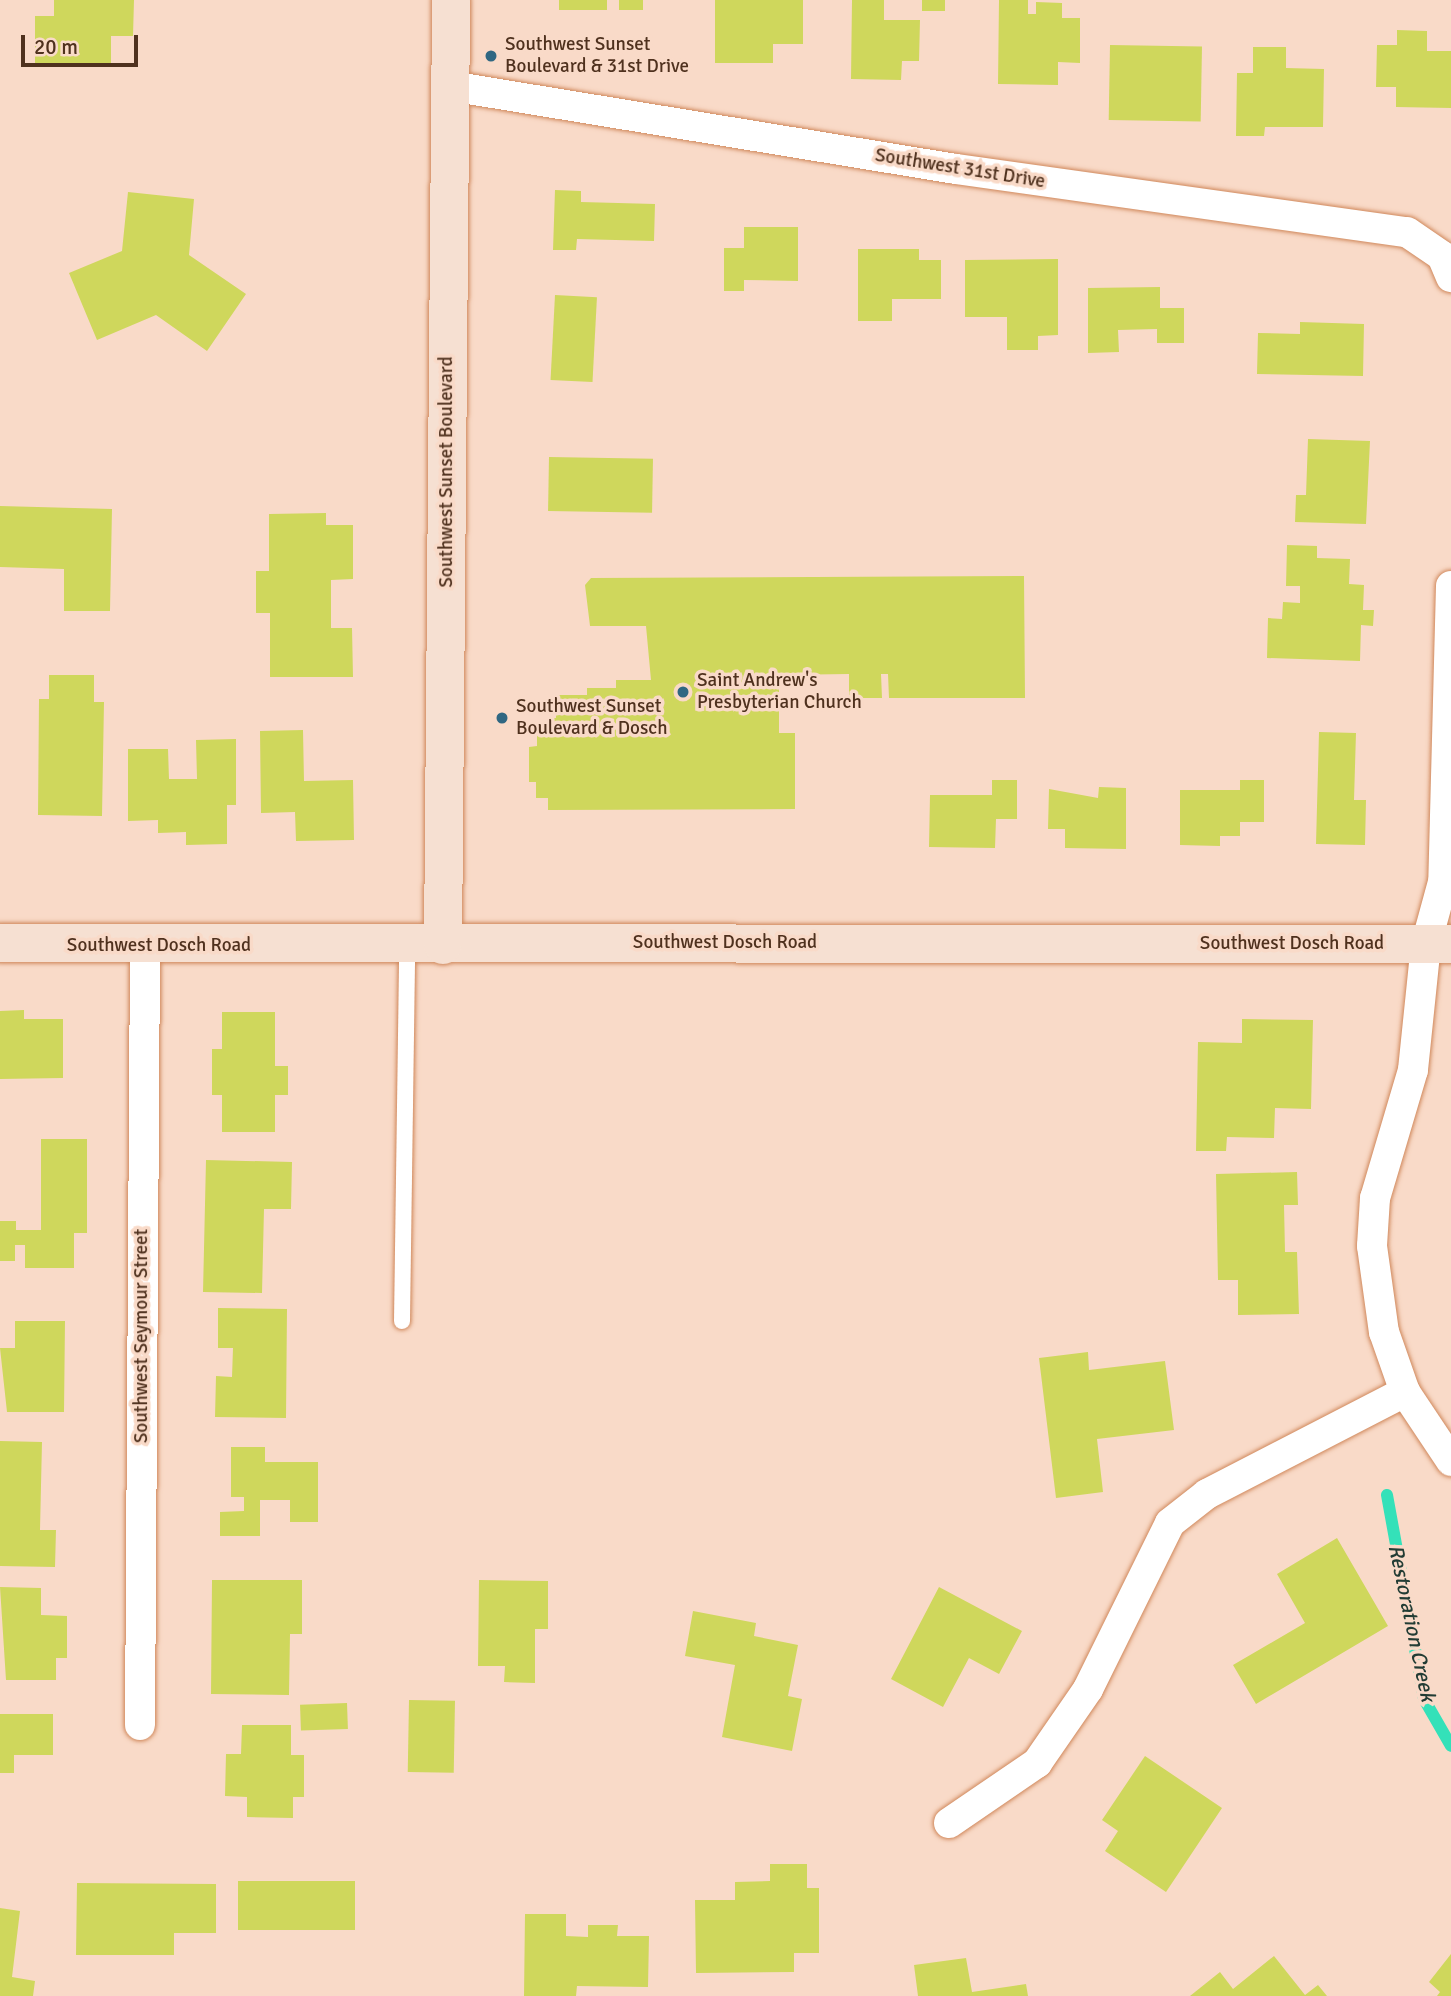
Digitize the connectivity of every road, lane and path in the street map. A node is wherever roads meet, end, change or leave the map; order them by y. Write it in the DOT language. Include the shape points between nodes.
graph roads {
  1 [pos="451,0"];
  2 [pos="450,86"];
  3 [pos="1451,277"];
  4 [pos="1451,586"];
  5 [pos="0,943"];
  6 [pos="1438,944"];
  7 [pos="425,945"];
  8 [pos="145,947"];
  9 [pos="402,1321"];
  10 [pos="1405,1392"];
  11 [pos="1451,1461"];
  12 [pos="140,1725"];
  13 [pos="949,1823"];
  1 -- 2 [label="street, Southwest Sunset Boulevard"];
  2 -- 3 [label="street, Southwest 31st Drive" via="956,169 1407,232 1442,256"];
  2 -- 7 [label="street, Southwest Sunset Boulevard"];
  4 -- 6 [label="street"];
  5 -- 8 [label="street, Southwest Dosch Road"];
  6 -- 7 [label="street, Southwest Dosch Road"];
  6 -- 10 [label="street" via="1413,1070 1375,1198 1373,1234 1384,1332"];
  7 -- 8 [label="street, Southwest Dosch Road"];
  7 -- 9 [label="lane"];
  8 -- 12 [label="street, Southwest Seymour Street"];
  10 -- 11 [label="street"];
  10 -- 13 [label="street" via="1207,1494 1170,1523 1087,1689 1037,1763"];
}
